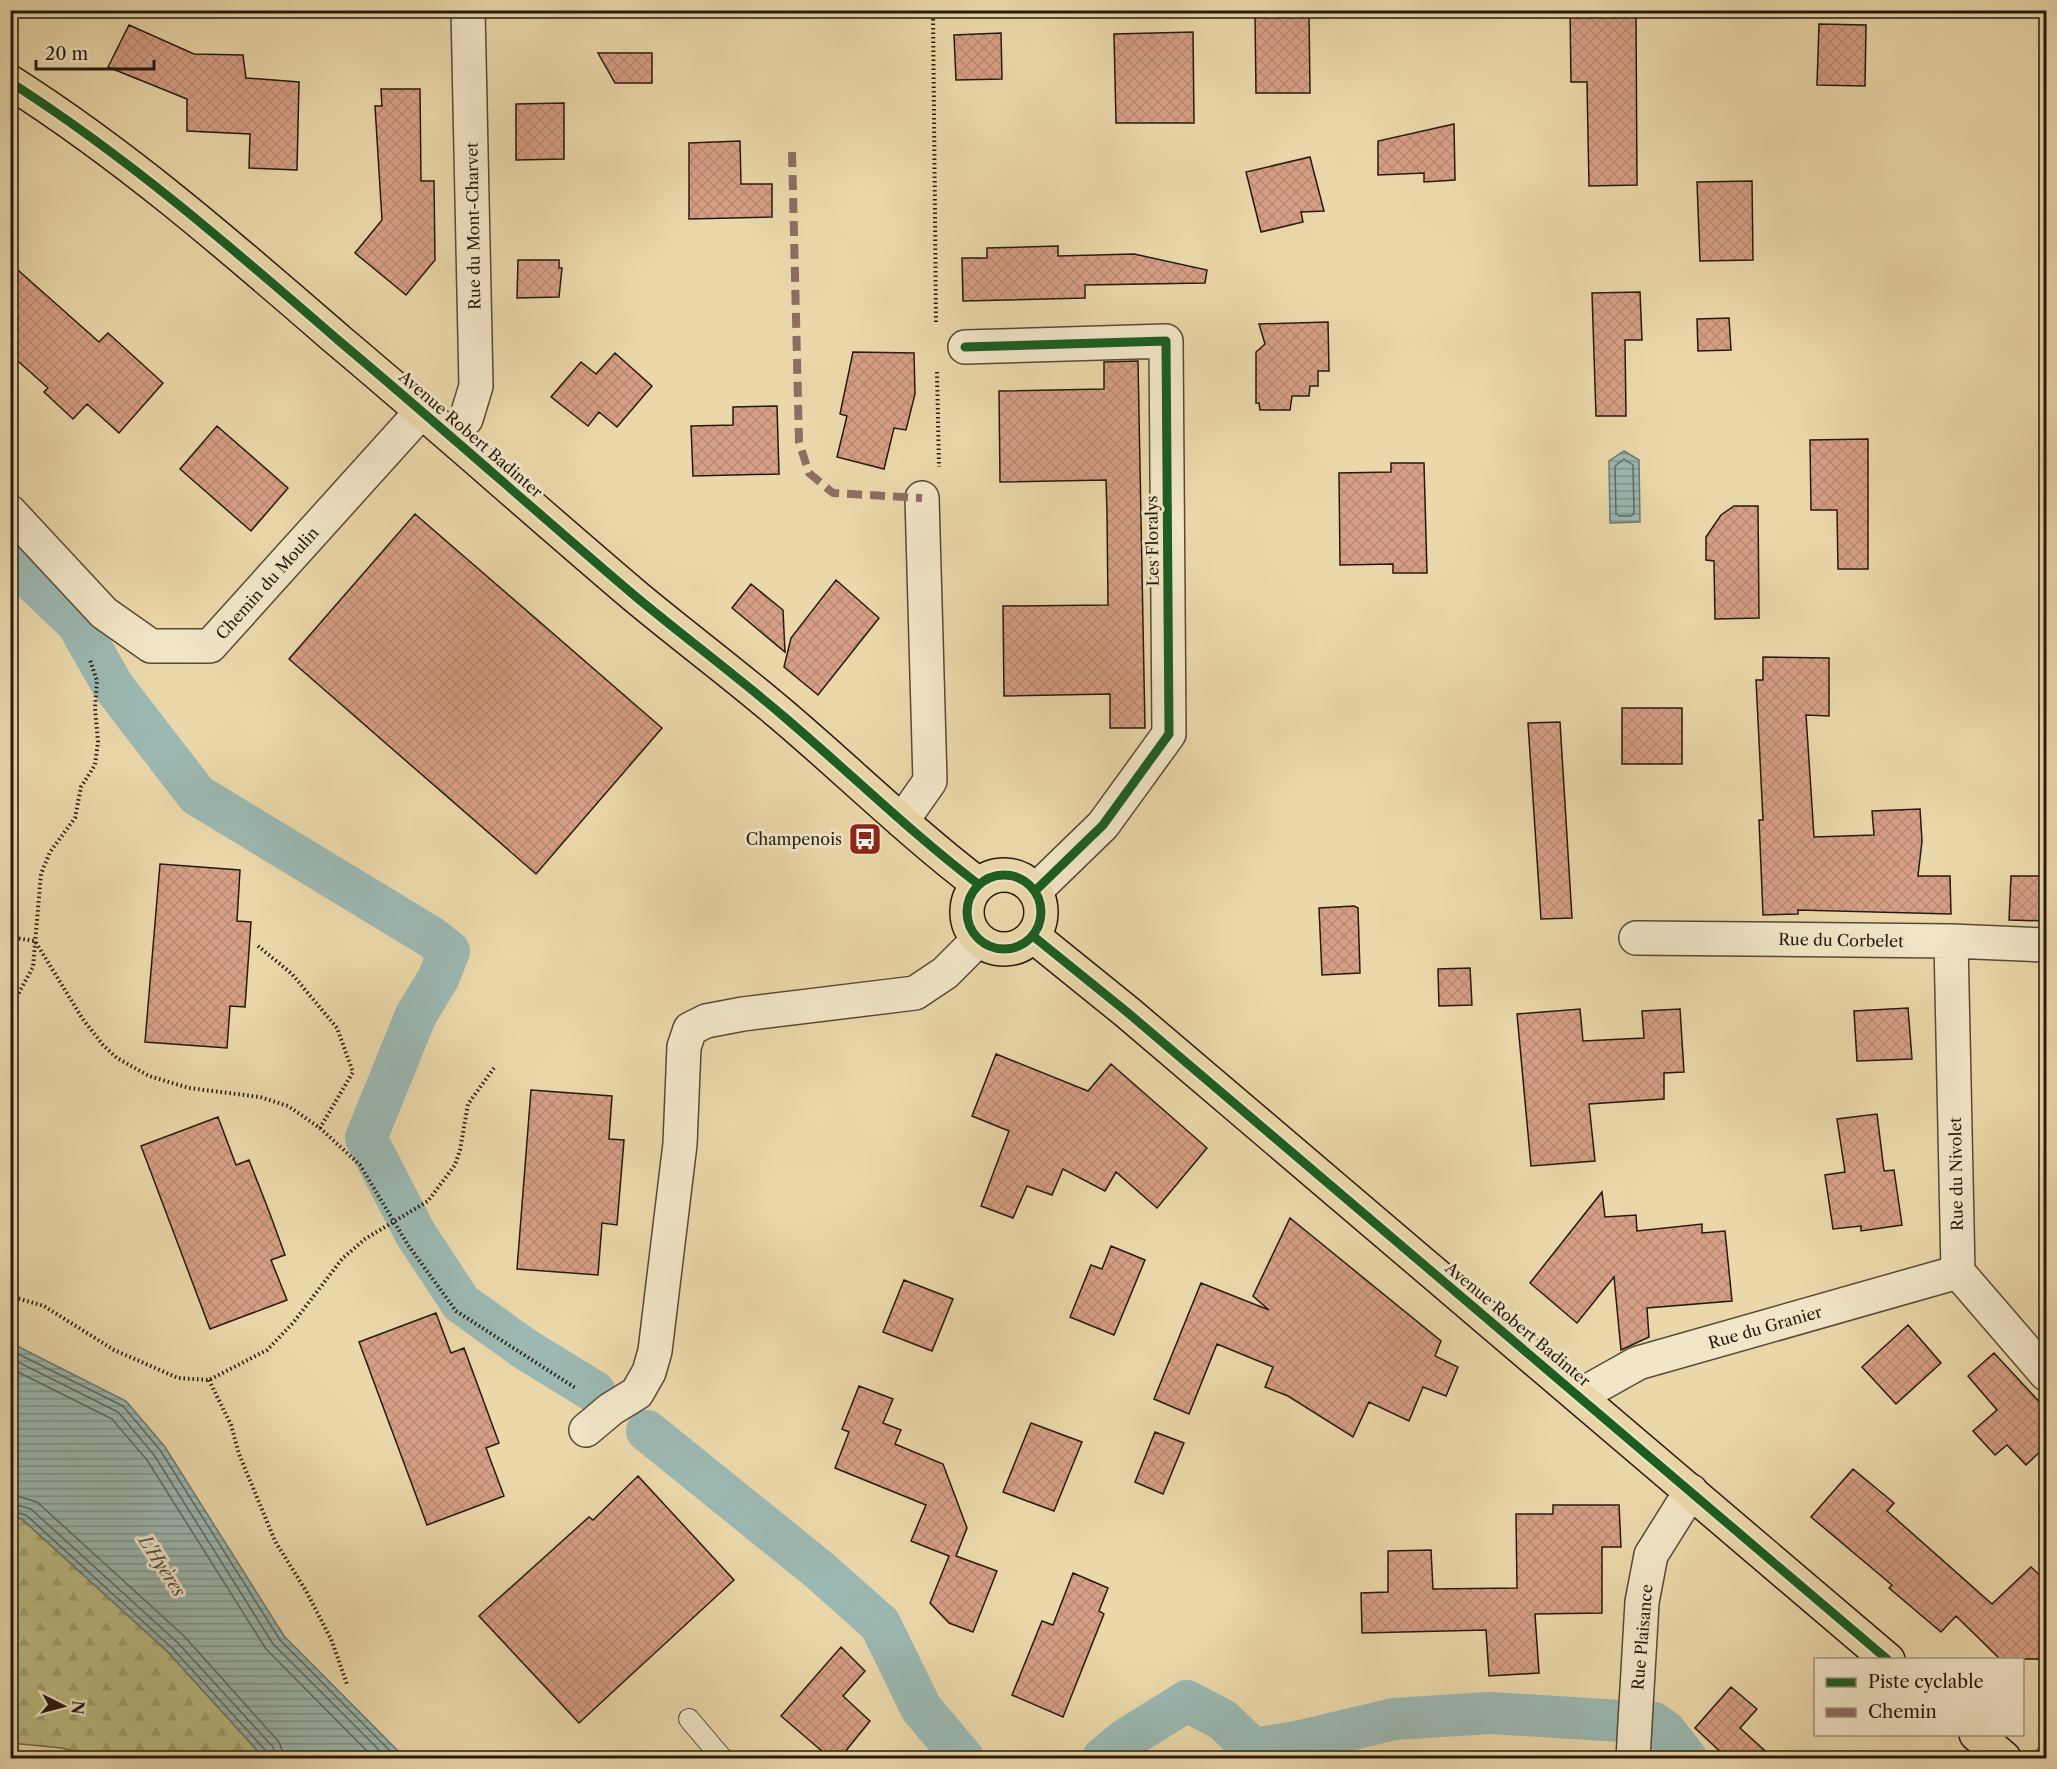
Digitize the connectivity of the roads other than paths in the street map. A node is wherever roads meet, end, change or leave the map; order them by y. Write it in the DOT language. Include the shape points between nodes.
graph roads {
  1 [pos="468,10"];
  2 [pos="10,82"];
  3 [pos="965,347"];
  4 [pos="422,411"];
  5 [pos="452,435"];
  6 [pos="922,498"];
  7 [pos="10,512"];
  8 [pos="902,821"];
  9 [pos="978,885"];
  10 [pos="1035,891"];
  11 [pos="1033,936"];
  12 [pos="1636,938"];
  13 [pos="978,940"];
  14 [pos="1952,941"];
  15 [pos="2046,945"];
  16 [pos="1958,1272"];
  17 [pos="2046,1374"];
  18 [pos="1579,1395"];
  19 [pos="586,1430"];
  20 [pos="1692,1491"];
  21 [pos="1887,1658"];
  22 [pos="689,1719"];
  23 [pos="1978,1736"];
  24 [pos="1634,1747"];
  25 [pos="722,1758"];
  26 [pos="2004,1758"];
  1 -- 5 [label="street, Rue du Mont-Charvet" via="476,386 466,418"];
  2 -- 4 [label="main road, Avenue Robert Badinter" via="124,160"];
  3 -- 10 [label="street, Les Floralys" via="1166,341 1169,734 1103,825"];
  4 -- 5 [label="main road, Avenue Robert Badinter"];
  4 -- 7 [label="street, Chemin du Moulin" via="210,646 151,646 104,613"];
  5 -- 8 [label="main road, Avenue Robert Badinter" via="635,596 783,715"];
  6 -- 8 [label="street" via="930,781"];
  8 -- 9 [label="main road, Avenue Robert Badinter"];
  9 -- 10 [label="main road" via="987,878 1008,875"];
  9 -- 13 [label="main road" via="971,894 966,919"];
  10 -- 11 [label="main road" via="1041,914"];
  11 -- 13 [label="main road" via="1006,950"];
  11 -- 18 [label="main road, Avenue Robert Badinter"];
  12 -- 14 [label="street, Rue du Corbelet"];
  13 -- 19 [label="street" via="945,973 915,993 743,1014 706,1021 690,1029 684,1047 680,1144 655,1352 637,1393"];
  14 -- 15 [label="street, Rue du Corbelet"];
  14 -- 16 [label="street, Rue du Nivolet"];
  16 -- 17 [label="street"];
  16 -- 18 [label="street, Rue du Granier" via="1638,1363"];
  18 -- 20 [label="main road, Avenue Robert Badinter"];
  20 -- 21 [label="main road, Avenue Robert Badinter"];
  20 -- 24 [label="street, Rue Plaisance" via="1651,1555 1642,1602"];
  22 -- 25 [label="lane"];
  23 -- 26 [label="main road"];
}
